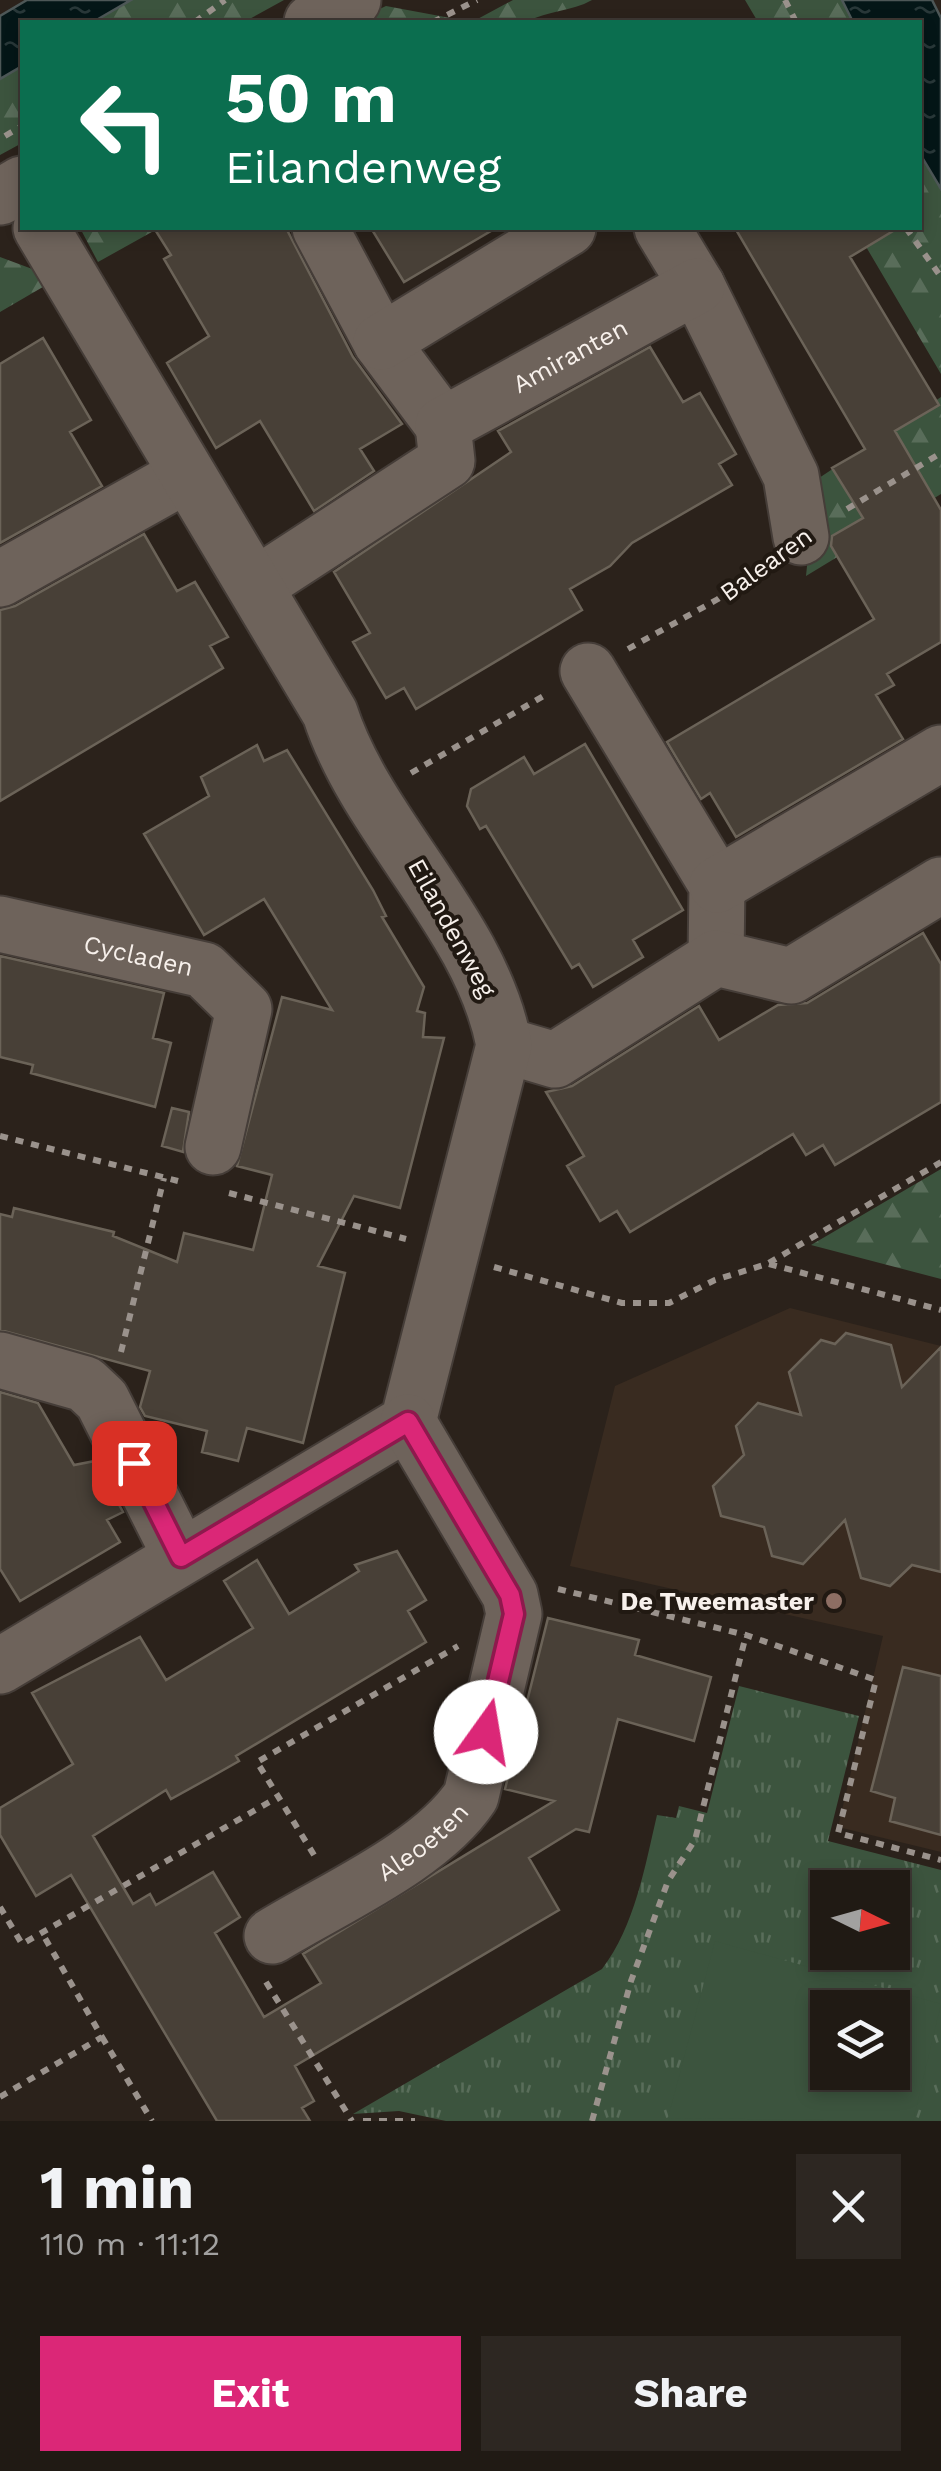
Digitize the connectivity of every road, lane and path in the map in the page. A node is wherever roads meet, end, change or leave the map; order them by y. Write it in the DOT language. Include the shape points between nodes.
graph roads {
  1 [pos="225,0"];
  2 [pos="353,0"];
  3 [pos="477,0"];
  4 [pos="198,20"];
  5 [pos="316,20"];
  6 [pos="436,20"];
  7 [pos="20,151"];
  8 [pos="17,188"];
  9 [pos="42,230"];
  10 [pos="321,230"];
  11 [pos="565,230"];
  12 [pos="663,230"];
  13 [pos="907,230"];
  14 [pos="941,277"];
  15 [pos="697,286"];
  16 [pos="381,342"];
  17 [pos="443,425"];
  18 [pos="941,452"];
  19 [pos="186,475"];
  20 [pos="801,537"];
  21 [pos="0,580"];
  22 [pos="255,586"];
  23 [pos="588,671"];
  24 [pos="941,754"];
  25 [pos="371,796"];
  26 [pos="941,884"];
  27 [pos="717,885"];
  28 [pos="0,924"];
  29 [pos="716,958"];
  30 [pos="504,1046"];
  31 [pos="0,1136"];
  32 [pos="941,1162"];
  33 [pos="205,1173"];
  34 [pos="164,1178"];
  35 [pos="450,1255"];
  36 [pos="768,1264"];
  37 [pos="941,1310"];
  38 [pos="12,1373"];
  39 [pos="102,1400"];
  40 [pos="408,1422"];
  41 [pos="181,1557"];
  42 [pos="512,1604"];
  43 [pos="746,1635"];
  44 [pos="0,1666"];
  45 [pos="278,1797"];
  46 [pos="941,1860"];
  47 [pos="339,1895"];
  48 [pos="0,1907"];
  49 [pos="42,1933"];
  50 [pos="272,1936"];
  51 [pos="102,2037"];
  52 [pos="0,2097"];
  53 [pos="152,2121"];
  54 [pos="352,2121"];
  55 [pos="363,2121"];
  56 [pos="415,2121"];
  57 [pos="592,2121"];
  1 -- 4 [label="path"];
  2 -- 5 [label="street"];
  3 -- 6 [label="path"];
  7 -- 8 [label="path"];
  9 -- 19 [label="street, Eilandenweg"];
  10 -- 16 [label="street"];
  11 -- 16 [label="street"];
  12 -- 15 [label="street"];
  13 -- 14 [label="path"];
  15 -- 17 [label="street, Amiranten"];
  15 -- 20 [label="street" via="792,476"];
  16 -- 17 [label="street"];
  17 -- 22 [label="street" via="447,461"];
  18 -- 20 [label="path, Balearen"];
  19 -- 21 [label="street"];
  19 -- 22 [label="street, Eilandenweg"];
  20 -- 23 [label="path, Balearen" via="718,599"];
  22 -- 25 [label="street, Eilandenweg"];
  23 -- 25 [label="path, Balearen"];
  23 -- 27 [label="street"];
  24 -- 27 [label="street"];
  25 -- 30 [label="street, Eilandenweg" via="497,1008"];
  26 -- 29 [label="street" via="791,976"];
  27 -- 29 [label="street"];
  28 -- 33 [label="street, Cycladen" via="204,970 244,1009"];
  29 -- 30 [label="street" via="555,1060"];
  30 -- 35 [label="street, Eilandenweg"];
  31 -- 34 [label="path"];
  32 -- 36 [label="path"];
  33 -- 34 [label="path"];
  33 -- 35 [label="path"];
  34 -- 39 [label="path" via="118,1368"];
  35 -- 36 [label="path" via="648,1306"];
  35 -- 40 [label="street, Eilandenweg"];
  36 -- 37 [label="path"];
  38 -- 39 [label="street" via="85,1384"];
  39 -- 41 [label="street"];
  40 -- 41 [label="street"];
  40 -- 42 [label="street"];
  41 -- 44 [label="street"];
  42 -- 43 [label="path" via="540,1584"];
  42 -- 45 [label="path" via="257,1762"];
  42 -- 47 [label="street, Aleoeten" via="471,1796 429,1840"];
  43 -- 46 [label="path" via="876,1680 838,1833"];
  43 -- 57 [label="path" via="695,1840 668,1881 631,1981"];
  45 -- 47 [label="path"];
  45 -- 49 [label="path"];
  47 -- 50 [label="street, Aleoeten"];
  48 -- 49 [label="path" via="22,1944"];
  49 -- 51 [label="path"];
  50 -- 54 [label="path" via="254,1963"];
  51 -- 52 [label="path"];
  51 -- 53 [label="path"];
  55 -- 56 [label="path"];
}
